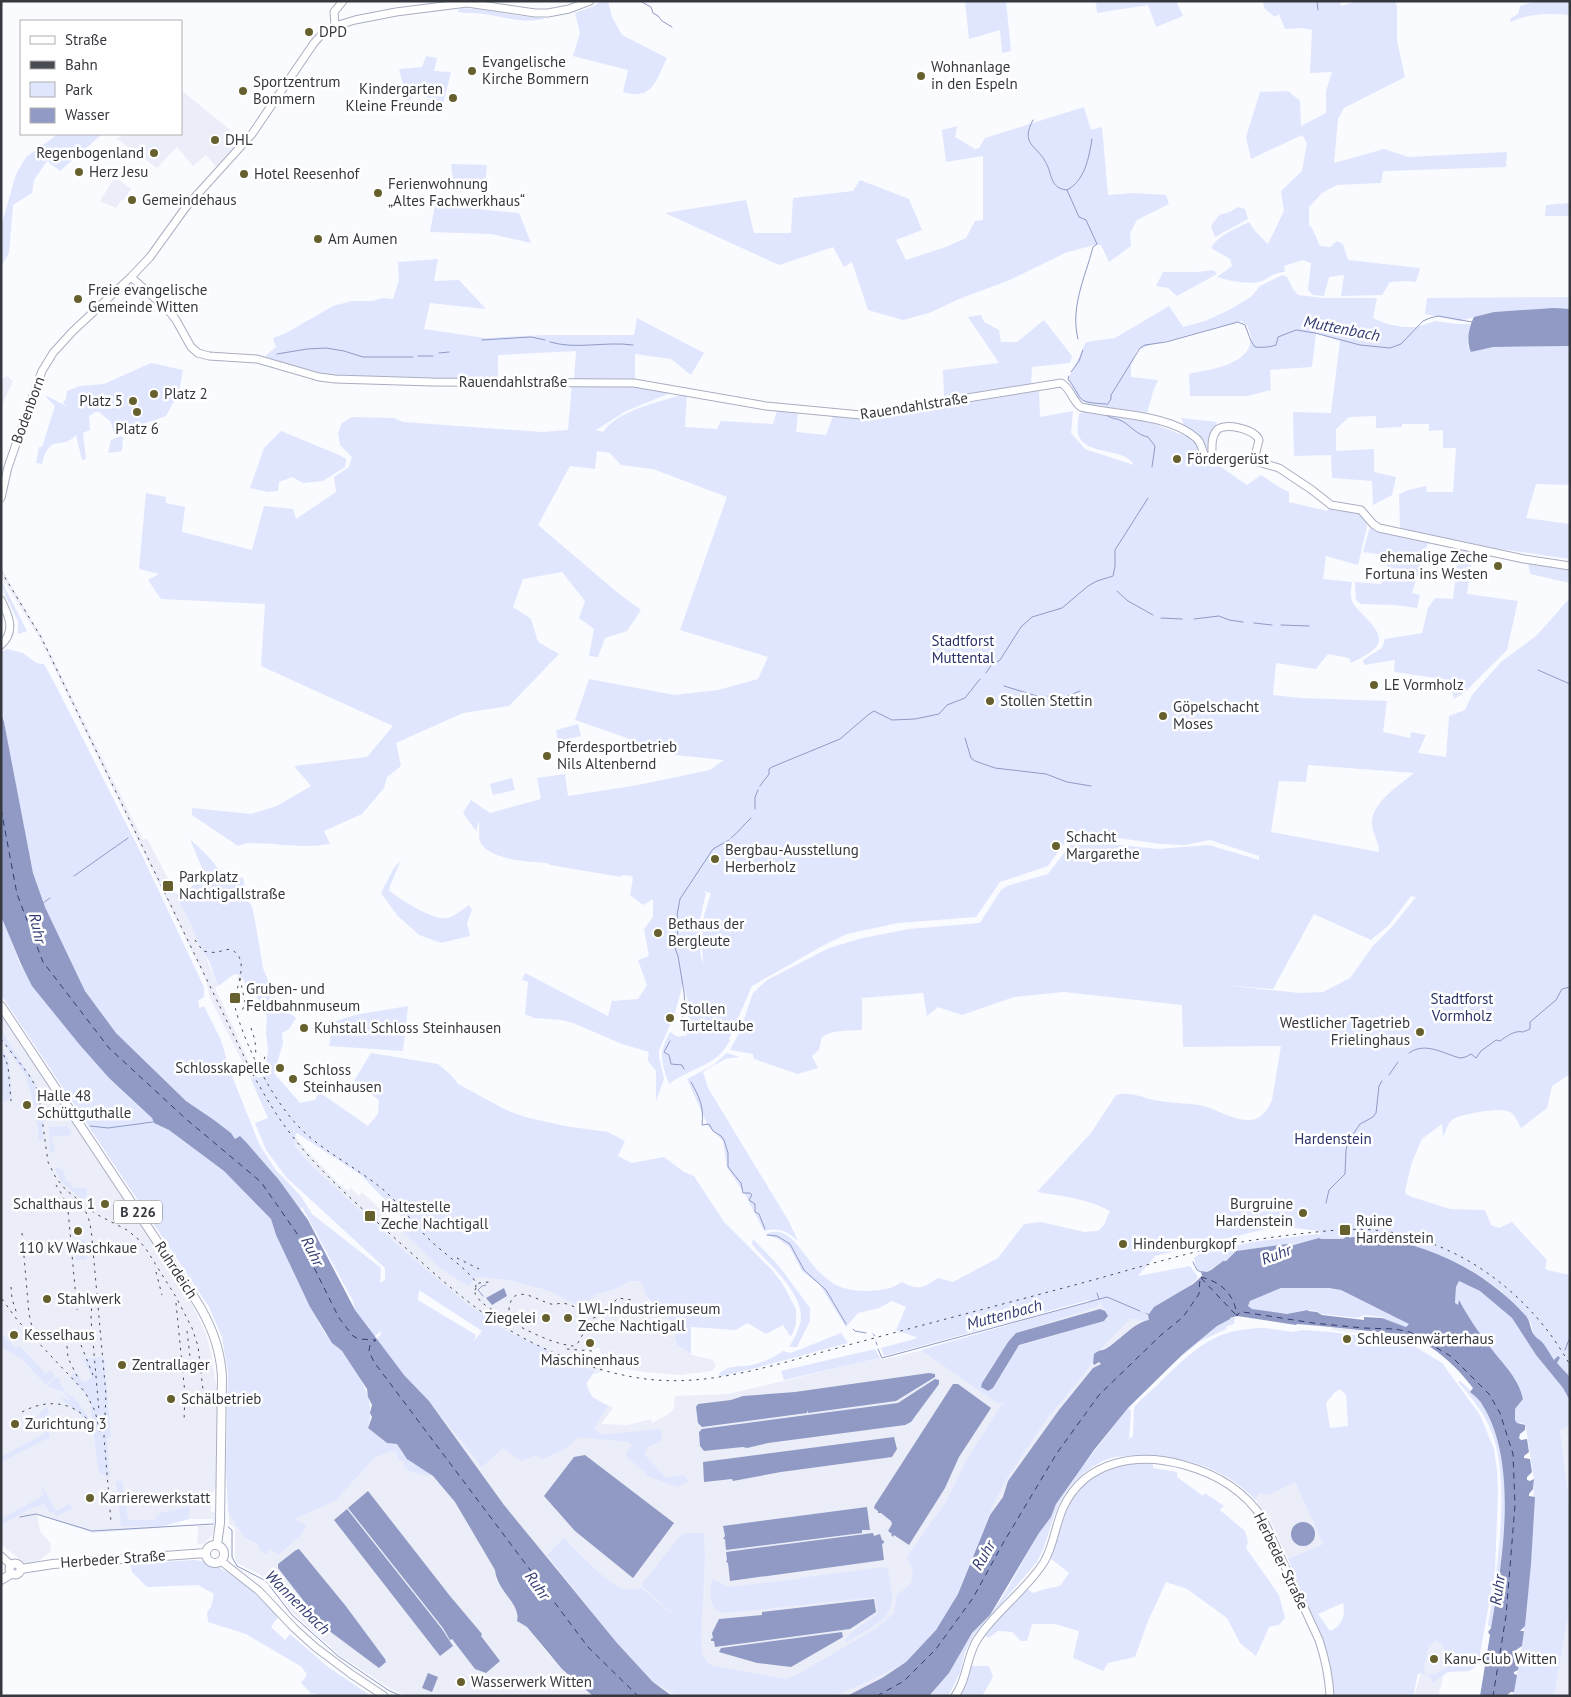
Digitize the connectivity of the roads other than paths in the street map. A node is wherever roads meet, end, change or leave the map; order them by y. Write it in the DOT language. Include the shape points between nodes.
graph roads {
  1 [pos="343,1"];
  2 [pos="590,1"];
  3 [pos="335,26"];
  4 [pos="131,277"];
  5 [pos="1,498"];
  6 [pos="1570,566"];
  7 [pos="1,600"];
  8 [pos="1,645"];
  9 [pos="1,1006"];
  10 [pos="218,1545"];
  11 [pos="206,1553"];
  12 [pos="1,1556"];
  13 [pos="221,1561"];
  14 [pos="11,1565"];
  15 [pos="20,1569"];
  16 [pos="11,1574"];
  17 [pos="1,1580"];
  18 [pos="384,1696"];
  19 [pos="955,1696"];
  20 [pos="1330,1696"];
  1 -- 3 [label="main road" via="334,12"];
  2 -- 3 [label="main road" via="569,9 543,13 477,3 455,4"];
  3 -- 4 [label="main road, Bodenborn" via="317,40 252,134 186,207 154,252"];
  4 -- 5 [label="main road, Bodenborn" via="73,331 42,371 8,467"];
  4 -- 6 [label="main road, Rauendahlstraße" via="169,311 191,348 198,353 257,359 336,379 634,382 766,406 861,415 1061,383 1082,407 1144,417 1191,434 1200,442 1207,458 1212,454 1213,438 1220,427 1251,431 1260,440 1255,455 1257,461 1279,468 1330,505 1363,511 1379,528"];
  7 -- 8 [label="main road" via="11,625 8,637"];
  9 -- 10 [label="main road, Ruhrdeich / B 226" via="212,1328 222,1376"];
  10 -- 11 [label="main road, Herbeder Straße" via="209,1547"];
  10 -- 13 [label="main road, B 226" via="224,1551"];
  11 -- 13 [label="main road" via="212,1562"];
  11 -- 15 [label="main road, Herbeder Straße"];
  12 -- 14 [label="main road"];
  13 -- 18 [label="main road" via="259,1591 315,1647"];
  14 -- 15 [label="main road" via="16,1564"];
  14 -- 16 [label="main road"];
  15 -- 16 [label="main road" via="18,1574"];
  16 -- 17 [label="main road"];
  19 -- 20 [label="main road, Herbeder Straße" via="964,1680 976,1641 1043,1563 1064,1506 1073,1492 1086,1478 1108,1466 1141,1459 1176,1463 1207,1472 1232,1486 1256,1509 1324,1654"];
}
